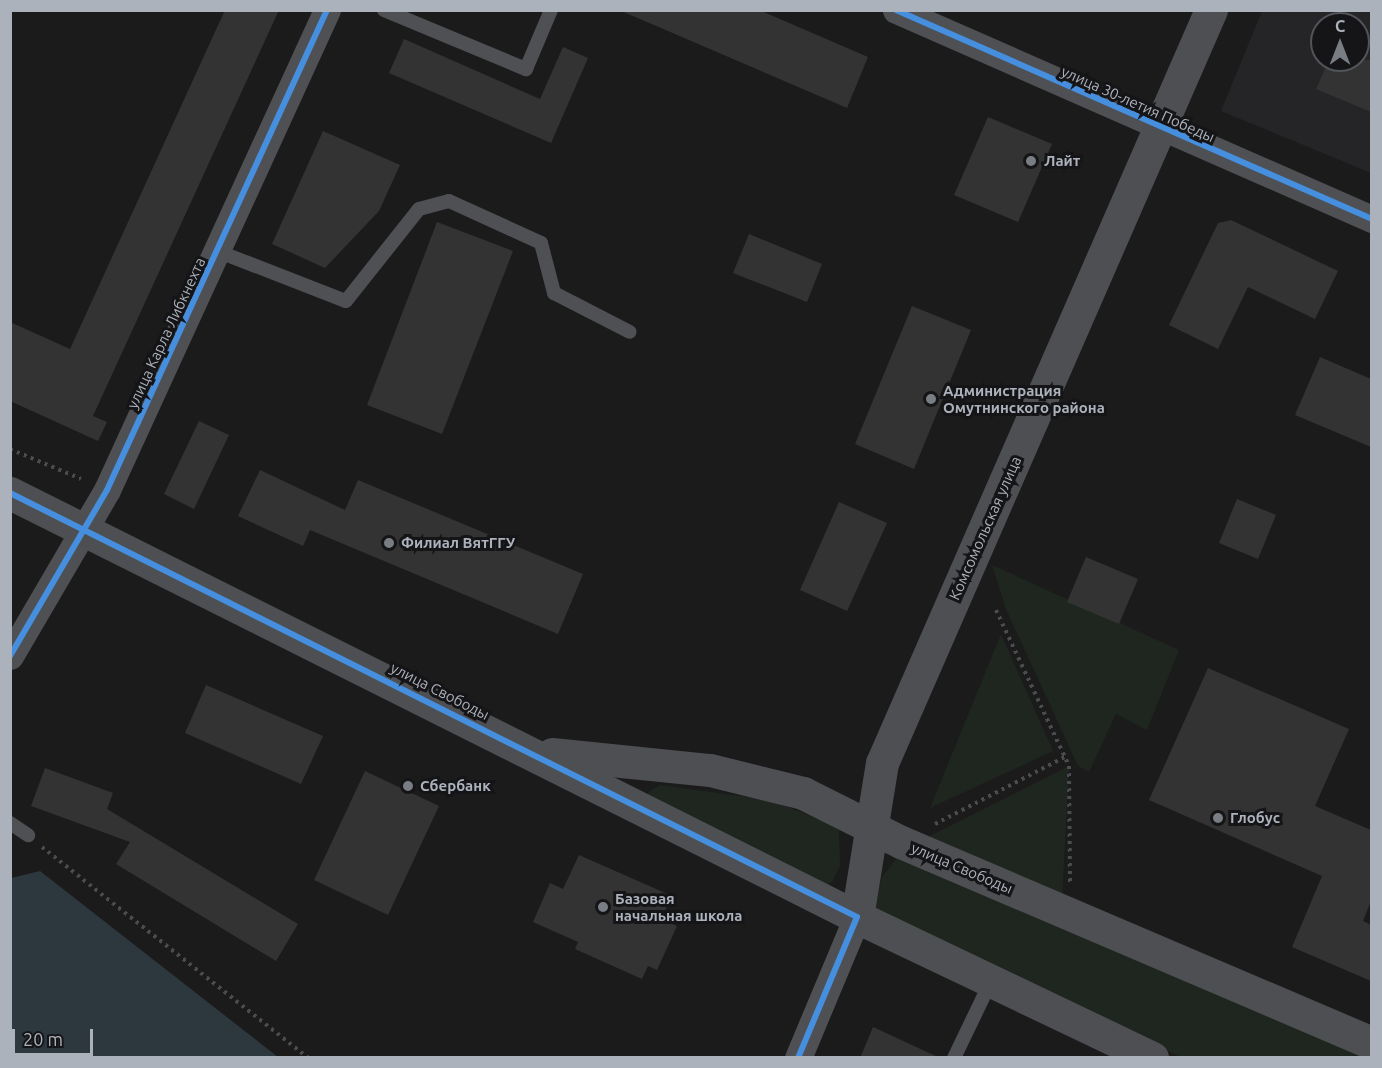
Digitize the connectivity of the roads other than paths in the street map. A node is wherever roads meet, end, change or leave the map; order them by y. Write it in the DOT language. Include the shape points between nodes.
graph roads {
  1 [pos="327,10"];
  2 [pos="384,10"];
  3 [pos="551,10"];
  4 [pos="896,10"];
  5 [pos="1211,10"];
  6 [pos="1160,127"];
  7 [pos="1371,219"];
  8 [pos="217,251"];
  9 [pos="630,332"];
  10 [pos="10,493"];
  11 [pos="87,527"];
  12 [pos="10,656"];
  13 [pos="538,754"];
  14 [pos="10,823"];
  15 [pos="872,827"];
  16 [pos="28,835"];
  17 [pos="857,917"];
  18 [pos="991,981"];
  19 [pos="1371,1043"];
  20 [pos="798,1058"];
  21 [pos="954,1058"];
  22 [pos="1152,1058"];
  1 -- 8 [label="street, улица Карла Либкнехта"];
  2 -- 3 [label="lane" via="526,69"];
  4 -- 6 [label="street, улица 30-летия Победы"];
  5 -- 6 [label="main road, Комсомольская улица"];
  6 -- 7 [label="street, улица 30-летия Победы"];
  6 -- 15 [label="main road, Комсомольская улица" via="882,763"];
  8 -- 9 [label="lane" via="346,301 418,209 449,201 541,243 554,293"];
  8 -- 11 [label="street, улица Карла Либкнехта"];
  10 -- 11 [label="main road, улица Свободы"];
  11 -- 12 [label="street, улица Карла Либкнехта"];
  11 -- 13 [label="main road, улица Свободы"];
  13 -- 15 [label="main road, улица Свободы" via="764,780 803,793"];
  13 -- 17 [label="main road, улица Свободы"];
  14 -- 16 [label="lane"];
  15 -- 17 [label="main road, Комсомольская улица"];
  15 -- 19 [label="main road, улица Свободы"];
  17 -- 18 [label="main road, улица Свободы"];
  17 -- 20 [label="street, Комсомольская улица"];
  18 -- 21 [label="lane"];
  18 -- 22 [label="main road, улица Свободы"];
}
